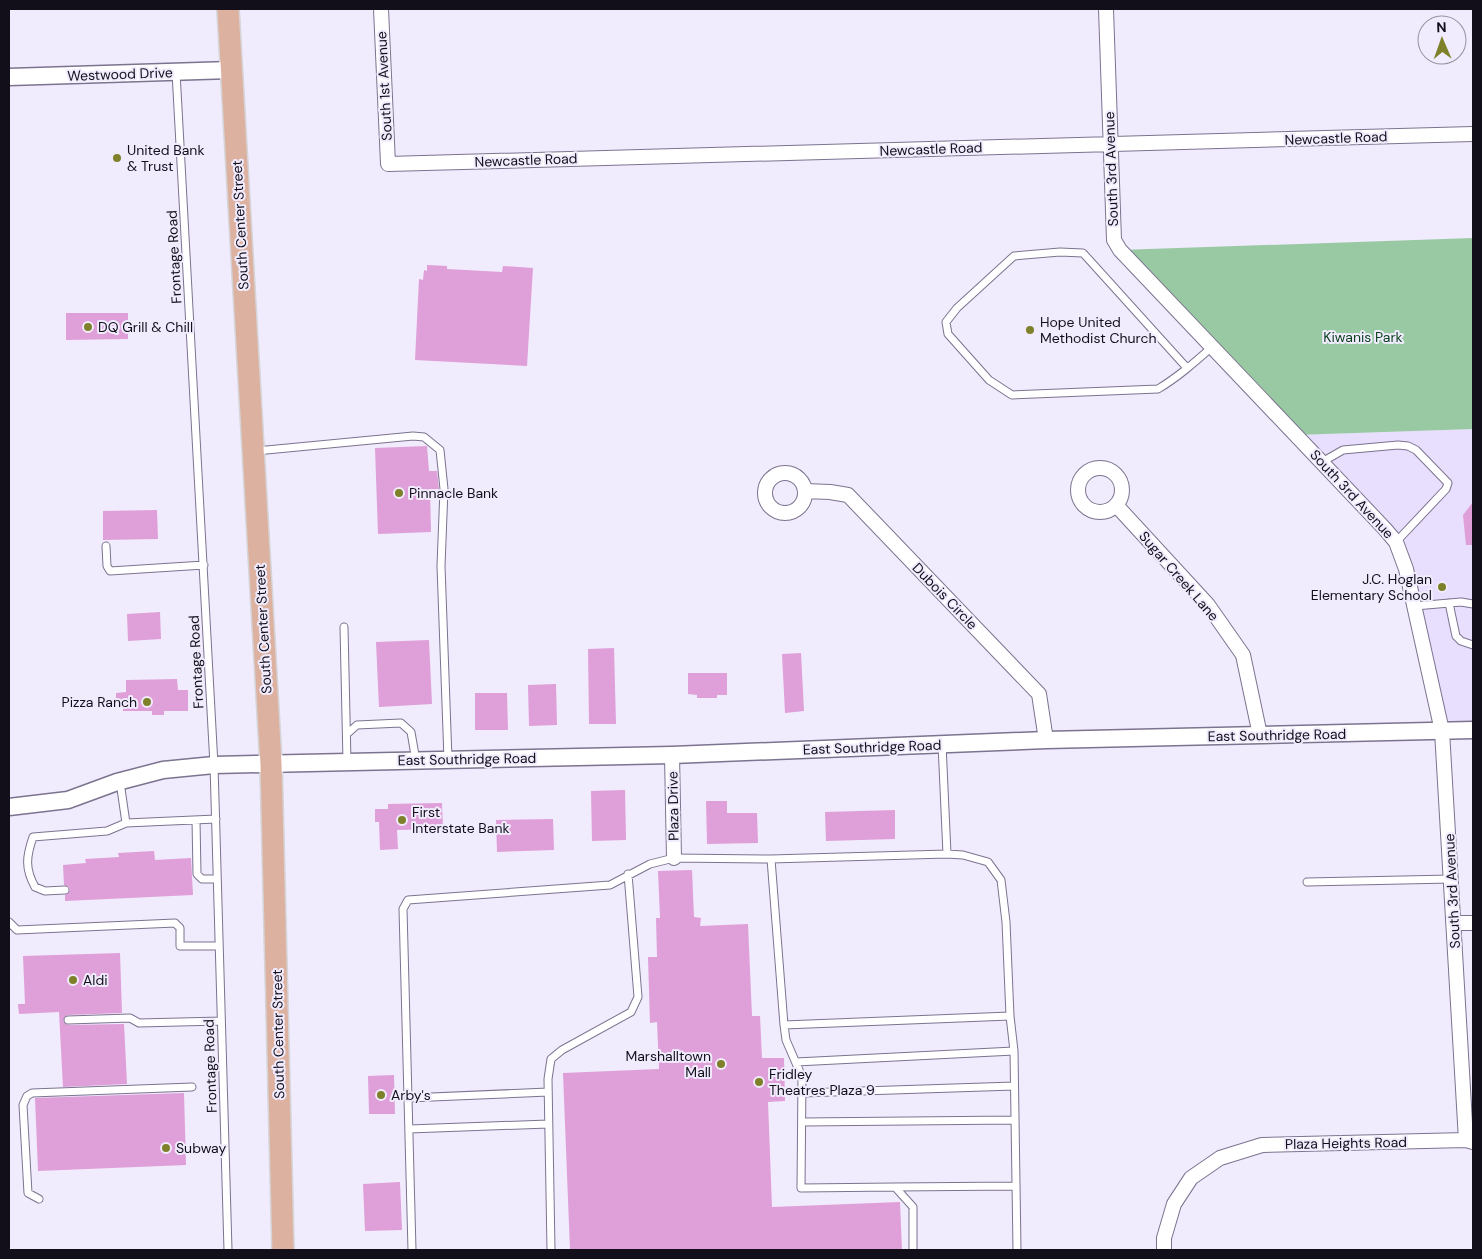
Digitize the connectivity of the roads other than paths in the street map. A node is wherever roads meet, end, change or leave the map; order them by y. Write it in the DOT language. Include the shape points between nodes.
graph roads {
  1 [pos="228,9"];
  2 [pos="381,9"];
  3 [pos="1106,9"];
  4 [pos="231,70"];
  5 [pos="176,72"];
  6 [pos="9,77"];
  7 [pos="1473,134"];
  8 [pos="1111,144"];
  9 [pos="388,164"];
  10 [pos="1212,347"];
  11 [pos="1187,368"];
  12 [pos="253,452"];
  13 [pos="1322,462"];
  14 [pos="805,491"];
  15 [pos="1116,505"];
  16 [pos="1396,542"];
  17 [pos="106,546"];
  18 [pos="204,565"];
  19 [pos="1449,603"];
  20 [pos="1473,604"];
  21 [pos="1415,606"];
  22 [pos="344,627"];
  23 [pos="1473,645"];
  24 [pos="1473,730"];
  25 [pos="1442,731"];
  26 [pos="348,733"];
  27 [pos="1260,735"];
  28 [pos="1046,740"];
  29 [pos="942,744"];
  30 [pos="672,755"];
  31 [pos="416,760"];
  32 [pos="448,760"];
  33 [pos="347,762"];
  34 [pos="271,764"];
  35 [pos="214,765"];
  36 [pos="120,782"];
  37 [pos="9,807"];
  38 [pos="196,820"];
  39 [pos="216,820"];
  40 [pos="126,823"];
  41 [pos="947,854"];
  42 [pos="674,858"];
  43 [pos="771,859"];
  44 [pos="628,874"];
  45 [pos="199,878"];
  46 [pos="217,879"];
  47 [pos="1451,879"];
  48 [pos="1307,882"];
  49 [pos="193,884"];
  50 [pos="64,890"];
  51 [pos="9,922"];
  52 [pos="1454,923"];
  53 [pos="1473,923"];
  54 [pos="219,946"];
  55 [pos="1010,1016"];
  56 [pos="68,1020"];
  57 [pos="221,1021"];
  58 [pos="784,1025"];
  59 [pos="1014,1051"];
  60 [pos="796,1062"];
  61 [pos="1014,1086"];
  62 [pos="192,1087"];
  63 [pos="548,1092"];
  64 [pos="802,1093"];
  65 [pos="408,1098"];
  66 [pos="1015,1120"];
  67 [pos="802,1122"];
  68 [pos="548,1124"];
  69 [pos="409,1129"];
  70 [pos="1470,1141"];
  71 [pos="1016,1186"];
  72 [pos="895,1187"];
  73 [pos="39,1199"];
  74 [pos="228,1250"];
  75 [pos="283,1250"];
  76 [pos="412,1250"];
  77 [pos="551,1250"];
  78 [pos="913,1250"];
  79 [pos="1017,1250"];
  80 [pos="1164,1250"];
  1 -- 4 [label="main road, South Center Street"];
  2 -- 9 [label="street, South 1st Avenue"];
  3 -- 8 [label="street, South 3rd Avenue"];
  4 -- 5 [label="street, Westwood Drive"];
  4 -- 12 [label="main road, South Center Street"];
  5 -- 6 [label="street, Westwood Drive"];
  5 -- 18 [label="lane, Frontage Road"];
  7 -- 8 [label="street, Newcastle Road"];
  8 -- 9 [label="street, Newcastle Road"];
  8 -- 10 [label="street, South 3rd Avenue" via="1114,240"];
  10 -- 11 [label="lane"];
  10 -- 13 [label="street, South 3rd Avenue"];
  11 -- 11 [label="lane" via="1158,389 1012,395 989,380 948,334 946,322 1014,256 1083,253"];
  12 -- 32 [label="lane" via="412,436 424,438 440,450 444,489 441,566"];
  12 -- 34 [label="main road, South Center Street"];
  13 -- 16 [label="street, South 3rd Avenue"];
  13 -- 16 [label="lane" via="1343,450 1398,445 1416,450 1444,477 1448,483 1443,493"];
  14 -- 28 [label="street, Dubois Circle" via="848,496 1039,694"];
  15 -- 27 [label="street, Sugar Creek Lane" via="1208,606 1243,655"];
  16 -- 21 [label="street, South 3rd Avenue"];
  17 -- 18 [label="lane" via="106,566 110,570"];
  18 -- 35 [label="lane, Frontage Road"];
  19 -- 20 [label="lane"];
  19 -- 21 [label="lane"];
  19 -- 23 [label="lane" via="1456,636 1461,642"];
  21 -- 25 [label="street, South 3rd Avenue"];
  22 -- 26 [label="lane"];
  24 -- 25 [label="street, East Southridge Road"];
  25 -- 27 [label="street, East Southridge Road"];
  25 -- 47 [label="street, South 3rd Avenue"];
  26 -- 31 [label="lane" via="357,725 401,723 411,732"];
  26 -- 33 [label="lane"];
  27 -- 28 [label="street, East Southridge Road"];
  28 -- 29 [label="street, East Southridge Road"];
  29 -- 30 [label="street, East Southridge Road"];
  29 -- 41 [label="lane"];
  30 -- 32 [label="street, East Southridge Road"];
  30 -- 42 [label="street, Plaza Drive"];
  31 -- 32 [label="street, East Southridge Road"];
  31 -- 33 [label="street, East Southridge Road"];
  33 -- 34 [label="street, East Southridge Road"];
  34 -- 35 [label="street, East Southridge Road"];
  34 -- 75 [label="main road, South Center Street"];
  35 -- 36 [label="street, East Southridge Road" via="163,770"];
  35 -- 39 [label="lane, Frontage Road"];
  36 -- 37 [label="street, East Southridge Road" via="68,800"];
  36 -- 40 [label="lane"];
  38 -- 39 [label="lane"];
  38 -- 40 [label="lane"];
  38 -- 45 [label="lane"];
  39 -- 46 [label="lane, Frontage Road"];
  40 -- 50 [label="lane" via="106,831 33,837 28,849 27,872 35,887 45,891"];
  41 -- 43 [label="lane"];
  41 -- 55 [label="lane" via="988,862 1000,880 1006,922"];
  42 -- 43 [label="lane"];
  42 -- 44 [label="lane"];
  43 -- 58 [label="lane"];
  44 -- 63 [label="lane" via="638,997 632,1012 551,1059"];
  44 -- 65 [label="lane" via="601,886 408,900 403,909"];
  45 -- 46 [label="lane"];
  45 -- 49 [label="lane"];
  46 -- 54 [label="lane, Frontage Road"];
  47 -- 48 [label="lane"];
  47 -- 52 [label="street, South 3rd Avenue"];
  51 -- 54 [label="lane" via="17,930 175,923 180,928 180,946"];
  52 -- 53 [label="street"];
  52 -- 70 [label="street, South 3rd Avenue"];
  54 -- 57 [label="lane, Frontage Road"];
  55 -- 58 [label="lane"];
  55 -- 59 [label="lane"];
  56 -- 57 [label="lane" via="130,1018 139,1023"];
  57 -- 74 [label="lane, Frontage Road"];
  58 -- 60 [label="lane" via="786,1040"];
  59 -- 60 [label="lane"];
  59 -- 61 [label="lane"];
  60 -- 64 [label="lane" via="802,1077"];
  61 -- 64 [label="lane"];
  61 -- 66 [label="lane"];
  62 -- 73 [label="lane" via="32,1092 23,1106 28,1193"];
  63 -- 65 [label="lane"];
  63 -- 68 [label="lane"];
  64 -- 67 [label="lane"];
  65 -- 69 [label="lane"];
  66 -- 67 [label="lane"];
  66 -- 71 [label="lane"];
  67 -- 72 [label="lane" via="801,1188"];
  68 -- 69 [label="lane"];
  68 -- 77 [label="lane"];
  69 -- 76 [label="lane"];
  70 -- 80 [label="street, Plaza Heights Road" via="1262,1144 1220,1158 1190,1178 1174,1204 1164,1238"];
  71 -- 72 [label="lane"];
  71 -- 79 [label="lane"];
  72 -- 78 [label="lane" via="913,1207"];
}
